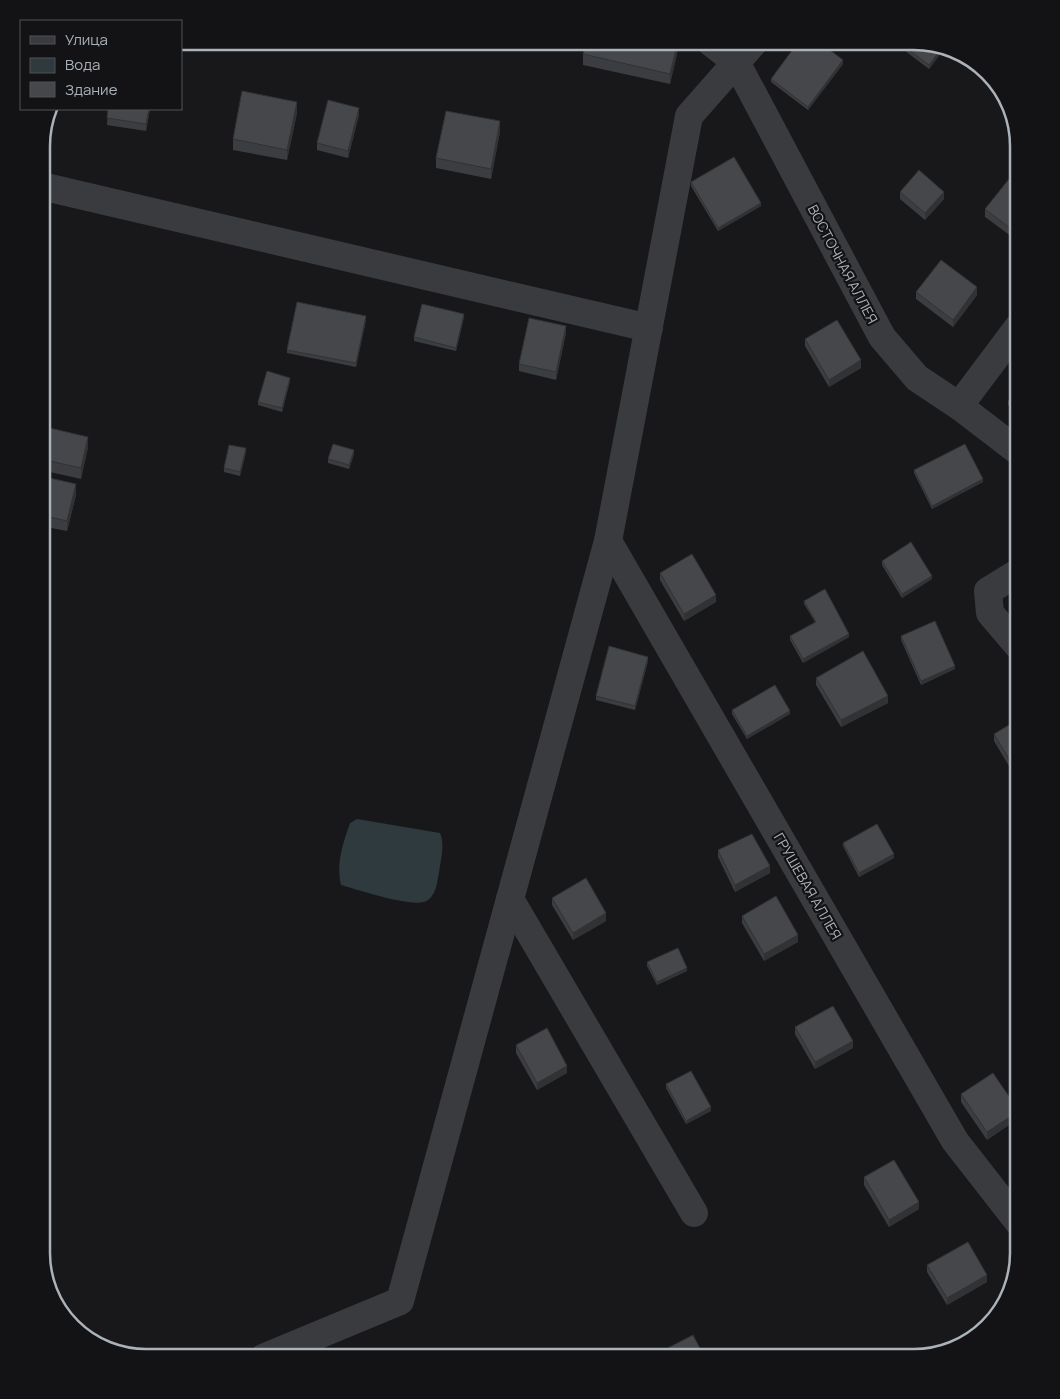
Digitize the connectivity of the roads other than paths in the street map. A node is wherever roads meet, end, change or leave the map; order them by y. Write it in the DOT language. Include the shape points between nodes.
graph roads {
  1 [pos="721,50"];
  2 [pos="747,50"];
  3 [pos="736,62"];
  4 [pos="50,188"];
  5 [pos="649,328"];
  6 [pos="1010,338"];
  7 [pos="960,406"];
  8 [pos="1010,445"];
  9 [pos="608,541"];
  10 [pos="1010,578"];
  11 [pos="1010,636"];
  12 [pos="510,899"];
  13 [pos="1010,1210"];
  14 [pos="694,1213"];
  15 [pos="285,1349"];
  1 -- 3 [label="street, ВОСТОЧНАЯ АЛЛЕЯ"];
  2 -- 3 [label="street"];
  3 -- 5 [label="street" via="689,116"];
  3 -- 7 [label="street, ВОСТОЧНАЯ АЛЛЕЯ" via="882,337 917,378"];
  4 -- 5 [label="street"];
  5 -- 9 [label="street"];
  6 -- 7 [label="street"];
  7 -- 8 [label="street, ВОСТОЧНАЯ АЛЛЕЯ"];
  9 -- 12 [label="street"];
  9 -- 13 [label="street, ГРУШЕВАЯ АЛЛЕЯ" via="955,1140"];
  10 -- 11 [label="street" via="988,591 990,613"];
  12 -- 14 [label="street"];
  12 -- 15 [label="street" via="400,1301"];
}
